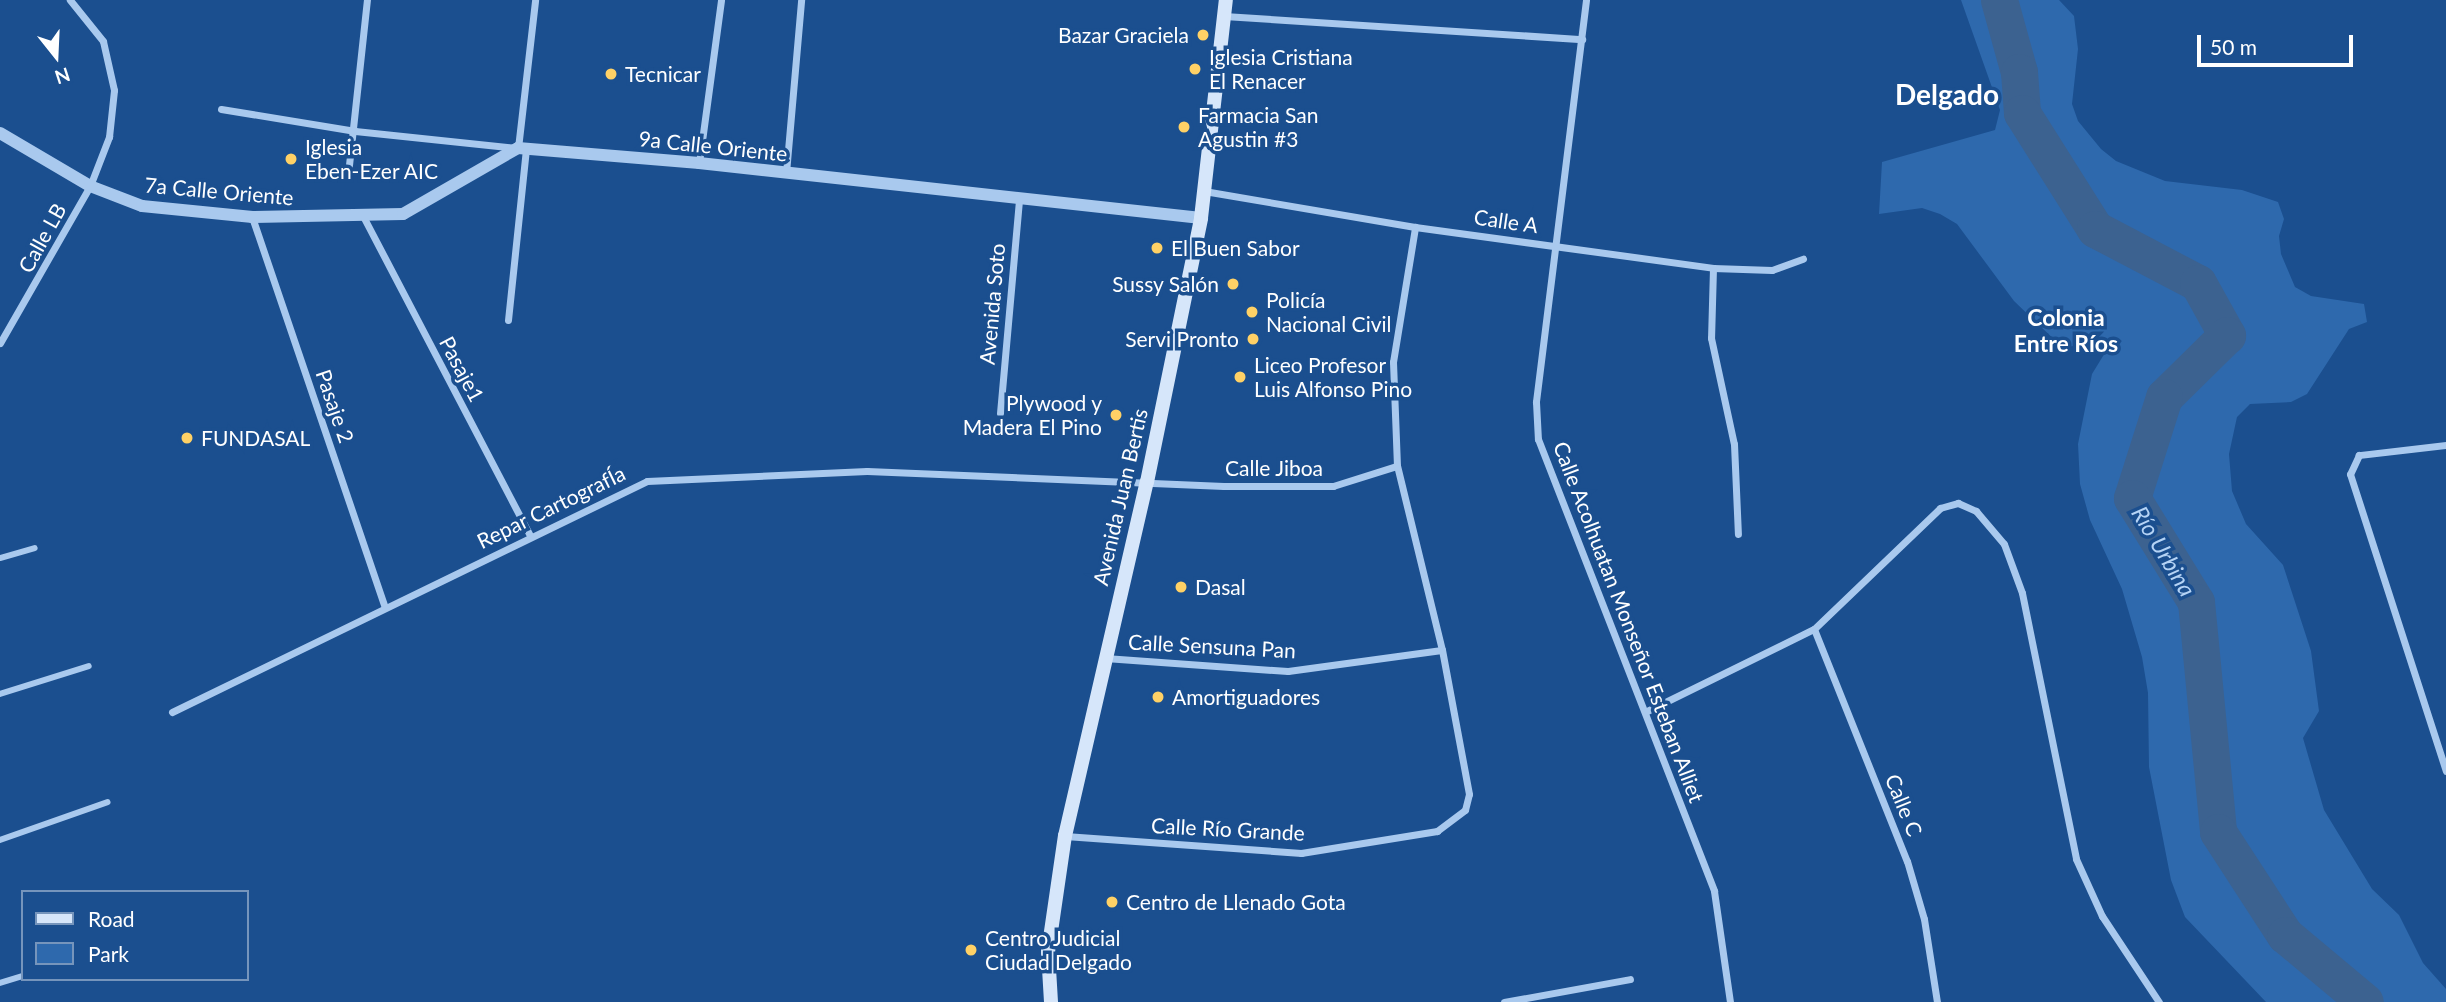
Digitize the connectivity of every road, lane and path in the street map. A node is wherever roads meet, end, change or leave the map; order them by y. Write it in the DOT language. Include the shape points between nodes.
graph roads {
  1 [pos="71,0"];
  2 [pos="367,0"];
  3 [pos="535,0"];
  4 [pos="721,0"];
  5 [pos="801,0"];
  6 [pos="1226,0"];
  7 [pos="1586,0"];
  8 [pos="1224,16"];
  9 [pos="1581,39"];
  10 [pos="221,109"];
  11 [pos="355,131"];
  12 [pos="0,133"];
  13 [pos="522,148"];
  14 [pos="699,163"];
  15 [pos="349,166"];
  16 [pos="786,173"];
  17 [pos="90,186"];
  18 [pos="1204,191"];
  19 [pos="1019,198"];
  20 [pos="252,217"];
  21 [pos="363,218"];
  22 [pos="1201,218"];
  23 [pos="1415,227"];
  24 [pos="1556,246"];
  25 [pos="1803,259"];
  26 [pos="1713,268"];
  27 [pos="508,320"];
  28 [pos="3,332"];
  29 [pos="0,342"];
  30 [pos="1000,412"];
  31 [pos="2446,445"];
  32 [pos="1397,466"];
  33 [pos="1147,482"];
  34 [pos="1738,534"];
  35 [pos="530,536"];
  36 [pos="35,548"];
  37 [pos="0,558"];
  38 [pos="385,607"];
  39 [pos="1814,629"];
  40 [pos="1442,650"];
  41 [pos="1105,658"];
  42 [pos="89,666"];
  43 [pos="0,694"];
  44 [pos="1647,711"];
  45 [pos="172,712"];
  46 [pos="2446,771"];
  47 [pos="108,802"];
  48 [pos="1065,836"];
  49 [pos="0,840"];
  50 [pos="21,977"];
  51 [pos="1630,979"];
  52 [pos="0,983"];
  53 [pos="1051,1002"];
  54 [pos="1504,1002"];
  55 [pos="1730,1002"];
  56 [pos="1937,1002"];
  57 [pos="2159,1002"];
  1 -- 17 [label="street, Calle LB" via="103,41 114,90 110,137"];
  2 -- 11 [label="street"];
  3 -- 13 [label="street"];
  4 -- 14 [label="street"];
  5 -- 16 [label="street"];
  6 -- 8 [label="main road, Avenida Juan Bertis"];
  7 -- 9 [label="street, Calle Acolhuatan Monseñor Esteban Alliet"];
  8 -- 9 [label="street"];
  8 -- 18 [label="main road, Avenida Juan Bertis"];
  9 -- 24 [label="street, Calle Acolhuatan Monseñor Esteban Alliet"];
  10 -- 11 [label="street, 9a Calle Oriente"];
  11 -- 13 [label="street, 9a Calle Oriente"];
  11 -- 15 [label="street"];
  12 -- 17 [label="street, 7a Calle Oriente"];
  13 -- 14 [label="street, 9a Calle Oriente"];
  13 -- 21 [label="street, 7a Calle Oriente" via="403,214"];
  13 -- 27 [label="street"];
  14 -- 16 [label="street, 9a Calle Oriente"];
  16 -- 19 [label="street, 9a Calle Oriente"];
  17 -- 20 [label="street, 7a Calle Oriente" via="142,206"];
  17 -- 28 [label="street, Calle LB"];
  18 -- 22 [label="main road, Avenida Juan Bertis"];
  18 -- 23 [label="street, Calle A"];
  19 -- 22 [label="street, 9a Calle Oriente"];
  19 -- 30 [label="street, Avenida Soto"];
  20 -- 21 [label="street, 7a Calle Oriente"];
  20 -- 38 [label="street, Pasaje 2"];
  21 -- 35 [label="street, Pasaje1"];
  22 -- 33 [label="main road, Avenida Juan Bertis"];
  23 -- 24 [label="street, Calle A"];
  23 -- 32 [label="street" via="1393,362"];
  24 -- 26 [label="street, Calle A"];
  24 -- 44 [label="street, Calle Acolhuatan Monseñor Esteban Alliet" via="1536,402 1538,439 1549,477"];
  25 -- 26 [label="street, Calle A" via="1772,270"];
  26 -- 34 [label="street" via="1711,338 1734,444"];
  28 -- 29 [label="street, Calle LB"];
  31 -- 46 [label="street" via="2359,456 2350,474"];
  32 -- 33 [label="street, Calle Jiboa" via="1334,486"];
  32 -- 40 [label="street"];
  33 -- 35 [label="street, Repar CartografÍa" via="867,471 647,481"];
  33 -- 41 [label="main road, Avenida Juan Bertis"];
  35 -- 38 [label="street, Repar CartografÍa"];
  36 -- 37 [label="street"];
  38 -- 45 [label="street, Repar CartografÍa"];
  39 -- 44 [label="street"];
  39 -- 56 [label="street, Calle C" via="1907,861 1924,919"];
  39 -- 57 [label="street" via="1940,508 1958,503 1976,511 1991,526 2004,544 2022,593 2076,859 2102,916"];
  40 -- 41 [label="street, Calle Sensuna Pan" via="1288,671"];
  40 -- 48 [label="street, Calle Río Grande" via="1469,794 1465,810 1437,831 1301,853"];
  41 -- 48 [label="main road, Avenida Juan Bertis"];
  42 -- 43 [label="street"];
  44 -- 55 [label="street, Calle Acolhuatan Monseñor Esteban Alliet" via="1714,891"];
  47 -- 49 [label="street"];
  48 -- 53 [label="main road, Avenida Juan Bertis" via="1048,953"];
  50 -- 52 [label="street"];
  51 -- 54 [label="street"];
}
